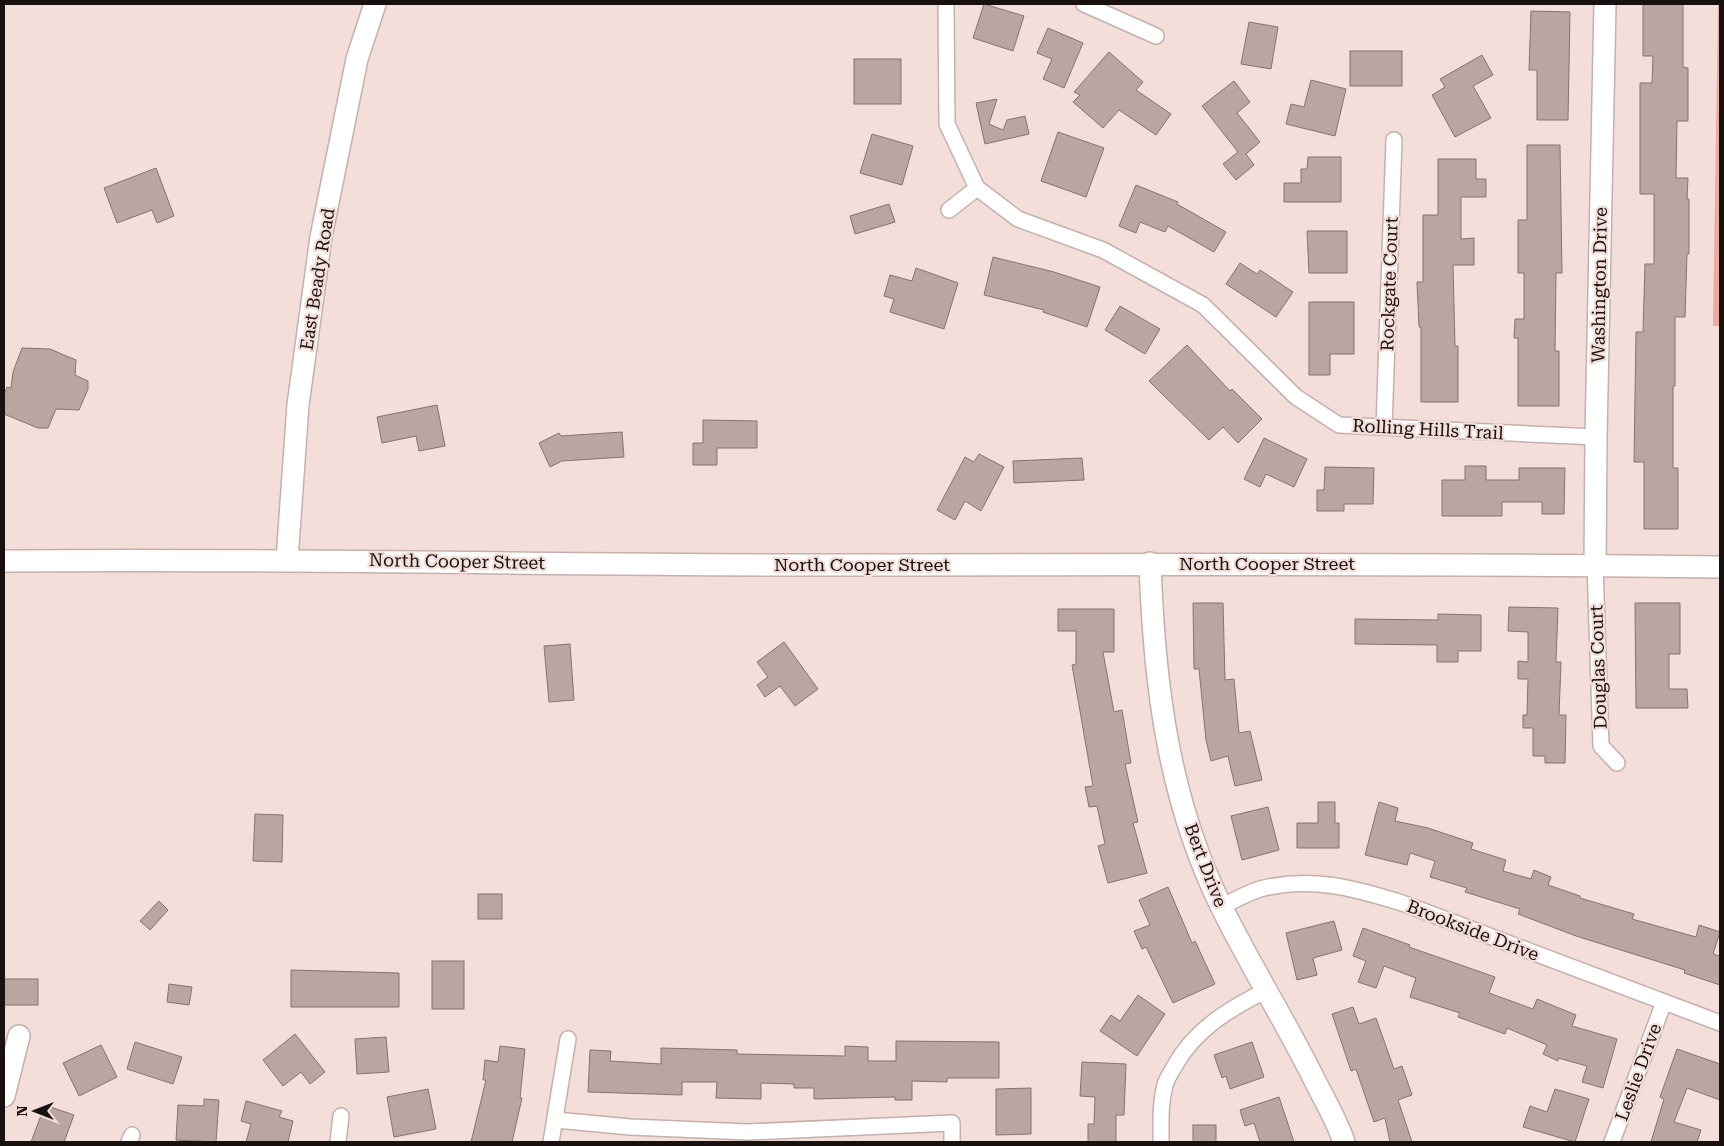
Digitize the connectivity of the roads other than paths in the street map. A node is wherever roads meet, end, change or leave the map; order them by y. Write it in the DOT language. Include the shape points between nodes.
graph roads {
  1 [pos="375,4"];
  2 [pos="946,4"];
  3 [pos="1084,4"];
  4 [pos="1605,4"];
  5 [pos="1156,36"];
  6 [pos="1394,140"];
  7 [pos="977,188"];
  8 [pos="949,210"];
  9 [pos="1384,427"];
  10 [pos="1596,437"];
  11 [pos="4,560"];
  12 [pos="287,560"];
  13 [pos="1150,563"];
  14 [pos="1595,565"];
  15 [pos="1720,567"];
  16 [pos="1617,763"];
  17 [pos="1221,907"];
  18 [pos="1267,990"];
  19 [pos="1664,1002"];
  20 [pos="1720,1023"];
  21 [pos="19,1036"];
  22 [pos="568,1038"];
  23 [pos="4,1096"];
  24 [pos="341,1116"];
  25 [pos="556,1120"];
  26 [pos="748,1137"];
  27 [pos="338,1142"];
  28 [pos="550,1142"];
  29 [pos="952,1142"];
  30 [pos="1161,1142"];
  31 [pos="1344,1142"];
  32 [pos="1612,1142"];
  1 -- 12 [label="street, East Beady Road" via="356,59 321,237 298,405"];
  2 -- 7 [label="street, Rolling Hills Trail" via="947,124"];
  3 -- 5 [label="street"];
  4 -- 10 [label="street, Washington Drive"];
  6 -- 9 [label="street, Rockgate Court"];
  7 -- 8 [label="street"];
  7 -- 9 [label="street, Rolling Hills Trail" via="1018,219 1103,250 1203,305 1296,397 1339,425"];
  9 -- 10 [label="street, Rolling Hills Trail"];
  10 -- 14 [label="street, Washington Drive"];
  11 -- 12 [label="street, North Cooper Street"];
  12 -- 13 [label="street, North Cooper Street" via="804,565"];
  13 -- 14 [label="street, North Cooper Street"];
  13 -- 17 [label="street, Bert Drive" via="1153,642 1161,715 1177,787"];
  14 -- 15 [label="street, North Cooper Street"];
  14 -- 16 [label="street, Douglas Court" via="1601,746"];
  17 -- 18 [label="street, Bert Drive"];
  17 -- 19 [label="street, Brookside Drive" via="1259,889 1306,883 1350,887 1402,903"];
  18 -- 30 [label="street" via="1216,1018 1194,1037 1178,1059 1164,1089"];
  18 -- 31 [label="street, Bert Drive"];
  19 -- 20 [label="street, Brookside Drive"];
  19 -- 32 [label="street, Leslie Drive"];
  21 -- 23 [label="street"];
  22 -- 25 [label="street"];
  24 -- 27 [label="street"];
  25 -- 26 [label="street"];
  25 -- 28 [label="street"];
  26 -- 29 [label="street" via="952,1123"];
}
